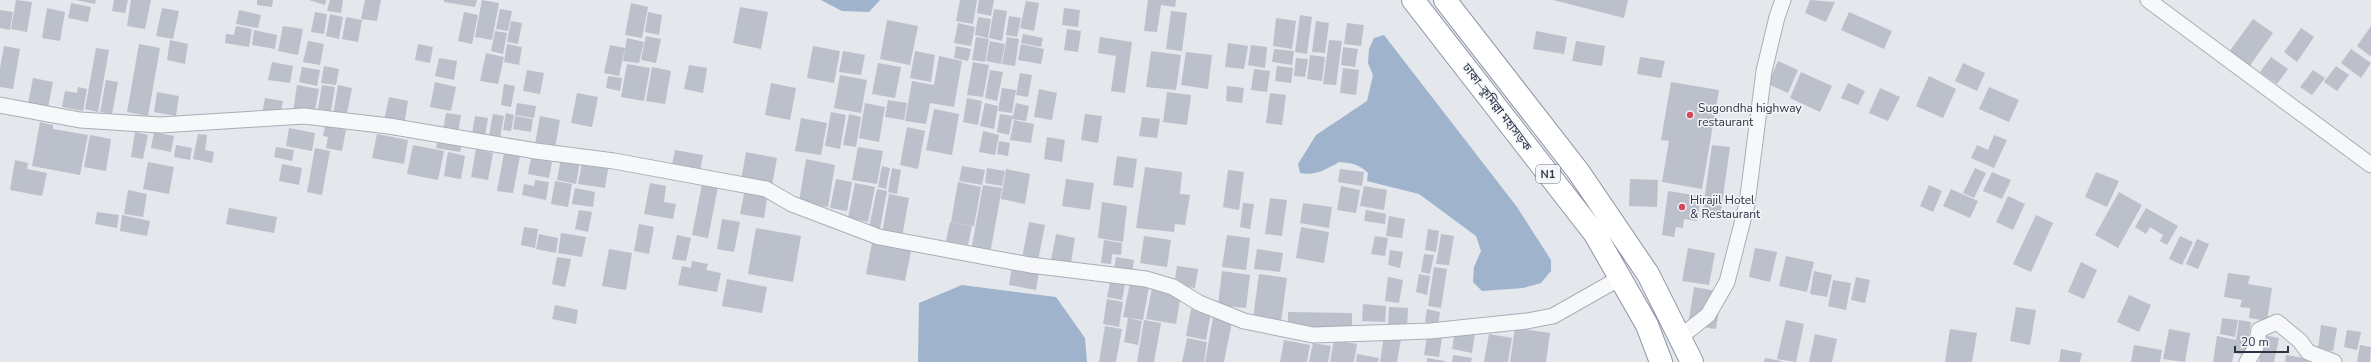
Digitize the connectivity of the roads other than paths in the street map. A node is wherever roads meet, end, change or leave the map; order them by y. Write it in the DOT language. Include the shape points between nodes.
graph roads {
  1 [pos="1413,0"];
  2 [pos="1445,0"];
  3 [pos="1783,0"];
  4 [pos="2148,0"];
  5 [pos="0,104"];
  6 [pos="2371,165"];
  7 [pos="1620,278"];
  8 [pos="1679,338"];
  9 [pos="1661,362"];
  10 [pos="1692,362"];
  11 [pos="2247,362"];
  12 [pos="2334,362"];
  1 -- 7 [label="highway, ঢাকা–কুমিল্লা মহাসড়ক / N1" via="1595,234"];
  2 -- 8 [label="highway, ঢাকা–কুমিল্লা মহাসড়ক / N1" via="1578,171 1648,274"];
  3 -- 8 [label="street" via="1776,17 1764,71 1747,204 1727,282 1708,315"];
  4 -- 6 [label="street"];
  5 -- 7 [label="street" via="80,120 160,125 304,116 389,126 536,151 614,161 766,189 792,204 879,237 1030,265 1146,279 1173,287 1199,303 1244,321 1313,335 1430,331 1527,321 1553,316"];
  7 -- 9 [label="highway, ঢাকা–কুমিল্লা মহাসড়ক / N1" via="1647,325"];
  8 -- 10 [label="highway, ঢাকা–কুমিল্লা মহাসড়ক / N1"];
  11 -- 12 [label="street" via="2256,347 2259,330 2277,322 2300,341 2308,352"];
}
